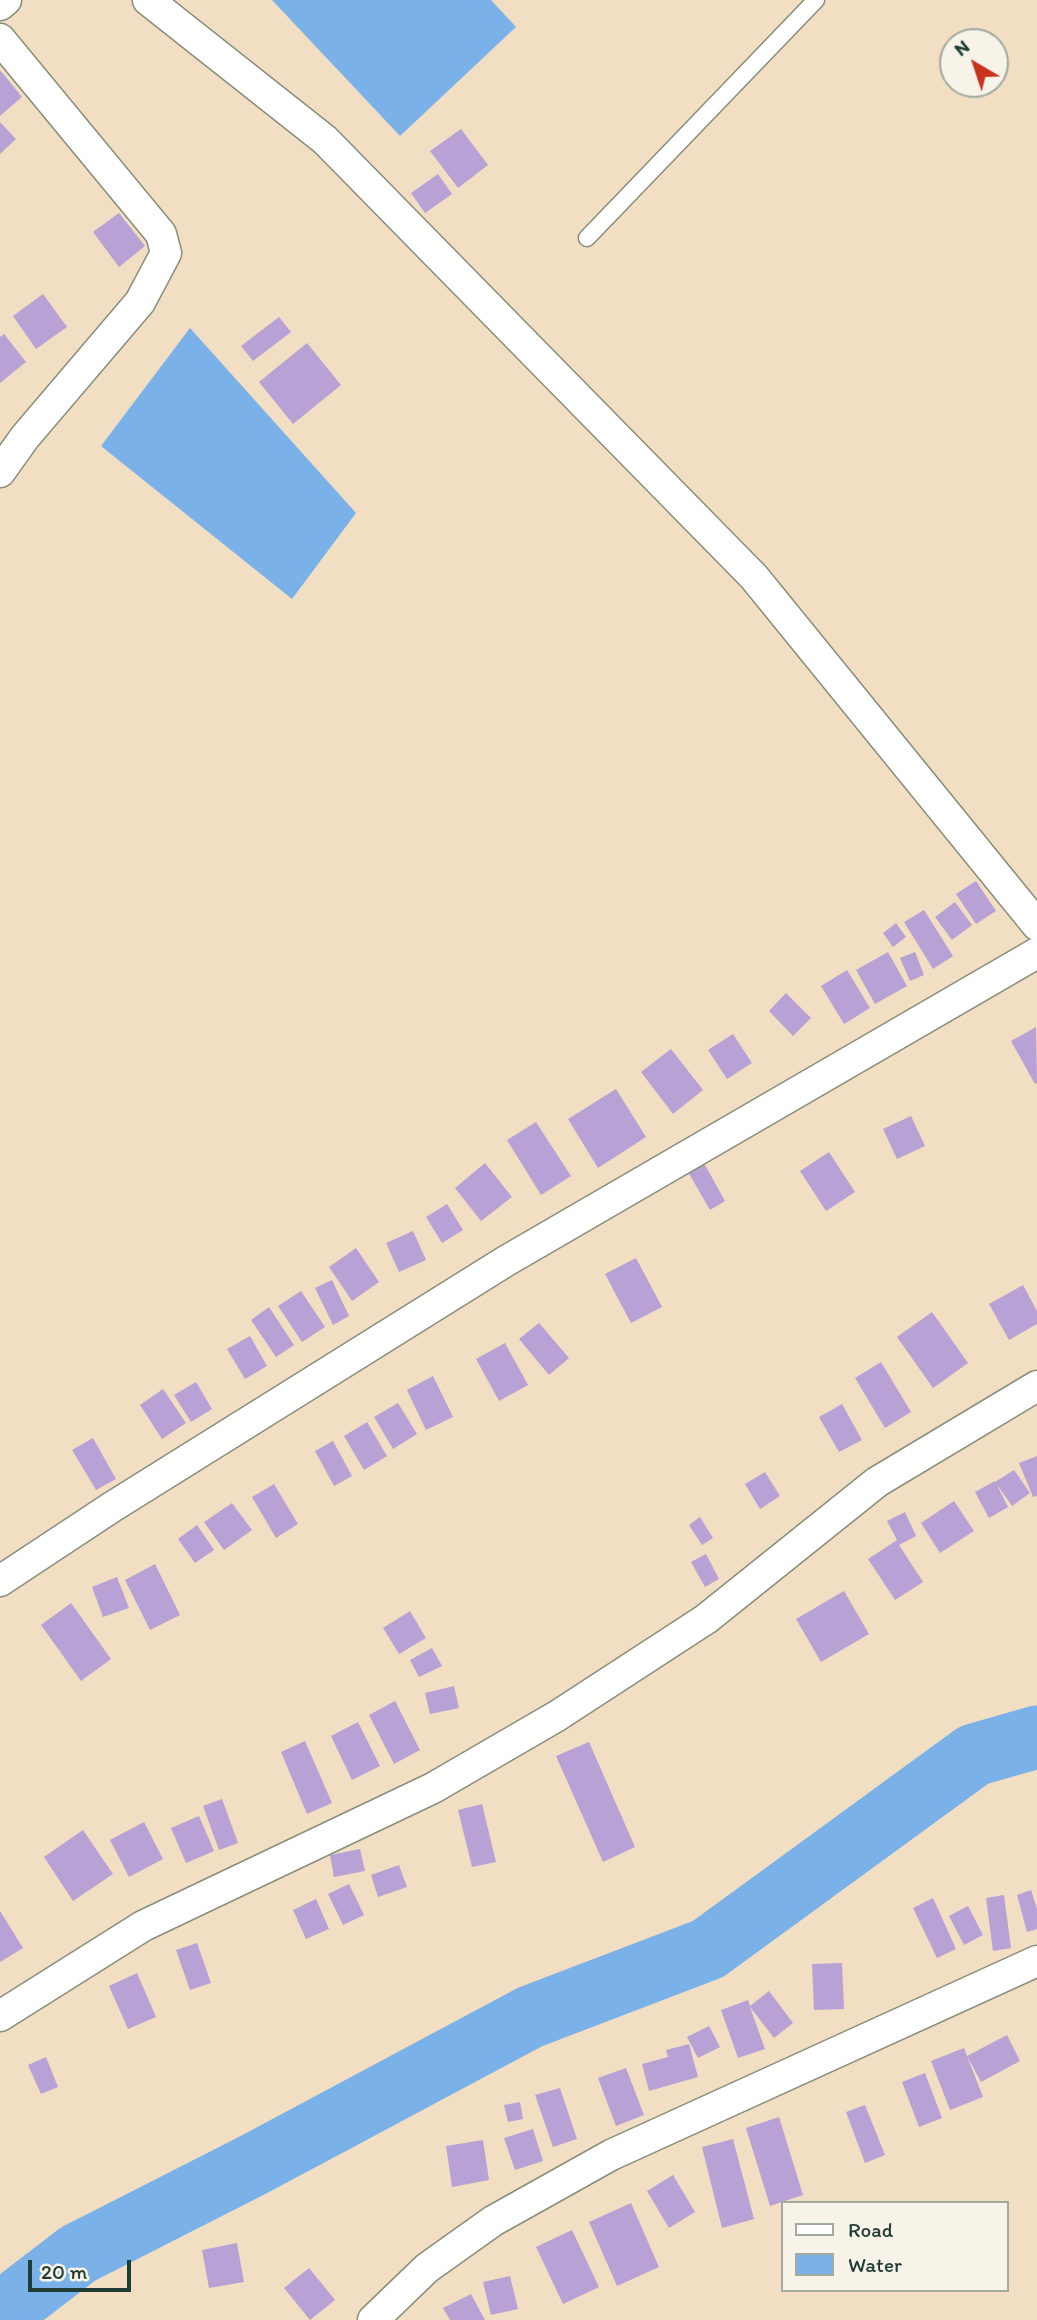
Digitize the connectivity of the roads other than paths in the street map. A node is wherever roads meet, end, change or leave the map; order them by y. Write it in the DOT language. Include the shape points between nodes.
graph roads {
  1 [pos="6,0"];
  2 [pos="148,0"];
  3 [pos="816,0"];
  4 [pos="0,5"];
  5 [pos="0,39"];
  6 [pos="587,238"];
  7 [pos="0,472"];
  8 [pos="1037,925"];
  9 [pos="1037,953"];
  10 [pos="1037,1386"];
  11 [pos="0,1581"];
  12 [pos="1037,1961"];
  13 [pos="0,2016"];
  14 [pos="373,2320"];
  1 -- 4 [label="street"];
  2 -- 8 [label="street" via="325,140 754,577"];
  3 -- 6 [label="lane"];
  5 -- 7 [label="street" via="161,234 166,253 140,302"];
  9 -- 11 [label="street" via="506,1261"];
  10 -- 13 [label="street" via="877,1482 706,1619 558,1716 433,1788 143,1926"];
  12 -- 14 [label="street" via="611,2155 493,2221 427,2268"];
}
